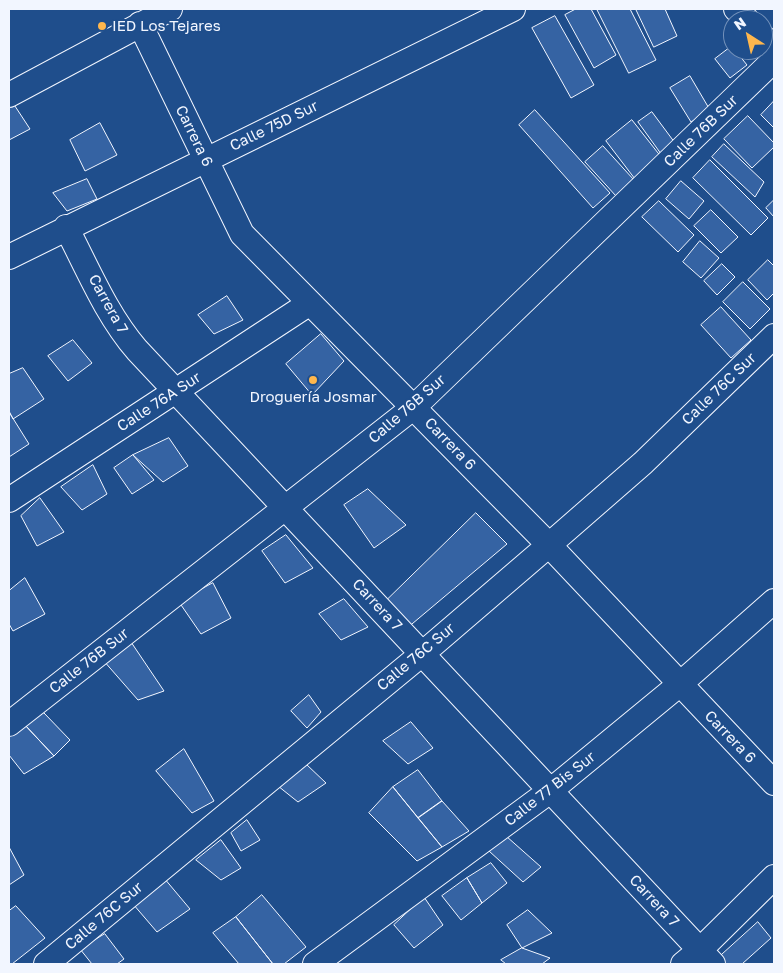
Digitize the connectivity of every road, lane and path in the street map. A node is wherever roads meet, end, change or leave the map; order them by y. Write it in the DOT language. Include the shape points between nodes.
graph roads {
  1 [pos="170,9"];
  2 [pos="513,9"];
  3 [pos="140,24"];
  4 [pos="774,60"];
  5 [pos="9,95"];
  6 [pos="206,159"];
  7 [pos="66,227"];
  8 [pos="9,257"];
  9 [pos="310,303"];
  10 [pos="774,336"];
  11 [pos="175,391"];
  12 [pos="414,407"];
  13 [pos="9,500"];
  14 [pos="285,507"];
  15 [pos="549,545"];
  16 [pos="774,601"];
  17 [pos="422,654"];
  18 [pos="680,684"];
  19 [pos="9,724"];
  20 [pos="774,783"];
  21 [pos="550,791"];
  22 [pos="774,877"];
  23 [pos="699,960"];
  24 [pos="46,964"];
  25 [pos="315,964"];
  1 -- 3 [label="street"];
  2 -- 6 [label="street, Calle 75D Sur"];
  3 -- 5 [label="street"];
  3 -- 6 [label="street, Carrera 6"];
  4 -- 12 [label="street, Calle 76B Sur"];
  6 -- 7 [label="street, Calle 75D Sur"];
  6 -- 9 [label="street, Carrera 6" via="242,234"];
  7 -- 8 [label="street, Calle 75D Sur"];
  7 -- 11 [label="street, Carrera 7" via="125,336"];
  9 -- 11 [label="street, Calle 76A Sur"];
  9 -- 12 [label="street, Carrera 6"];
  10 -- 15 [label="street, Calle 76C Sur" via="643,463"];
  11 -- 13 [label="street, Calle 76A Sur"];
  11 -- 14 [label="street, Carrera 7"];
  12 -- 14 [label="street, Calle 76B Sur"];
  12 -- 15 [label="street, Carrera 6"];
  14 -- 17 [label="street, Carrera 7"];
  14 -- 19 [label="street, Calle 76B Sur"];
  15 -- 17 [label="street, Calle 76C Sur"];
  15 -- 18 [label="street, Carrera 6"];
  16 -- 18 [label="street, Calle 77 Bis Sur"];
  17 -- 21 [label="street, Carrera 7"];
  17 -- 24 [label="street, Calle 76C Sur"];
  18 -- 20 [label="street, Carrera 6"];
  18 -- 21 [label="street, Calle 77 Bis Sur"];
  21 -- 23 [label="street, Carrera 7"];
  21 -- 25 [label="street, Calle 77 Bis Sur"];
  22 -- 23 [label="street"];
}
